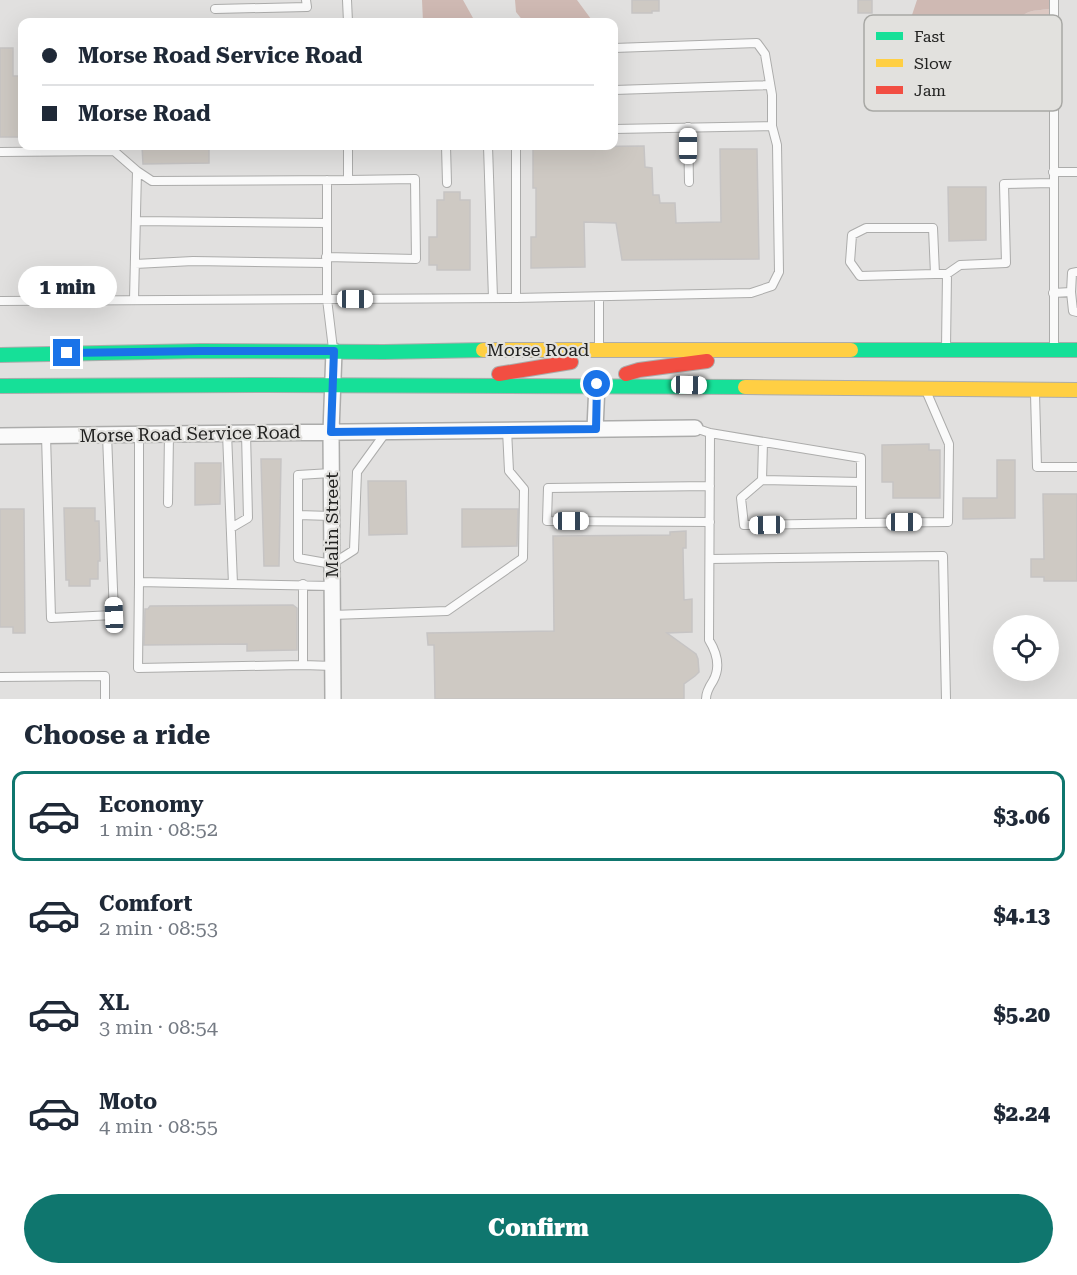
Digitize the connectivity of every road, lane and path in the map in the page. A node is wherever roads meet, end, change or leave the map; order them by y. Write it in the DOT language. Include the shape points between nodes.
graph roads {
  1 [pos="306,0"];
  2 [pos="348,0"];
  3 [pos="1054,0"];
  4 [pos="215,9"];
  5 [pos="1054,15"];
  6 [pos="348,18"];
  7 [pos="618,48"];
  8 [pos="770,85"];
  9 [pos="618,90"];
  10 [pos="1053,111"];
  11 [pos="772,126"];
  12 [pos="688,127"];
  13 [pos="618,129"];
  14 [pos="348,150"];
  15 [pos="446,150"];
  16 [pos="488,150"];
  17 [pos="516,150"];
  18 [pos="0,152"];
  19 [pos="137,171"];
  20 [pos="1053,172"];
  21 [pos="1077,172"];
  22 [pos="327,180"];
  23 [pos="348,180"];
  24 [pos="688,182"];
  25 [pos="447,183"];
  26 [pos="1053,183"];
  27 [pos="136,221"];
  28 [pos="327,223"];
  29 [pos="326,260"];
  30 [pos="135,264"];
  31 [pos="1077,272"];
  32 [pos="935,274"];
  33 [pos="947,274"];
  34 [pos="1071,292"];
  35 [pos="1053,293"];
  36 [pos="599,297"];
  37 [pos="493,298"];
  38 [pos="516,298"];
  39 [pos="327,299"];
  40 [pos="134,300"];
  41 [pos="0,301"];
  42 [pos="1077,312"];
  43 [pos="599,350"];
  44 [pos="771,350"];
  45 [pos="946,350"];
  46 [pos="1054,350"];
  47 [pos="1077,350"];
  48 [pos="334,351"];
  49 [pos="0,355"];
  50 [pos="334,384"];
  51 [pos="459,384"];
  52 [pos="597,384"];
  53 [pos="0,386"];
  54 [pos="925,389"];
  55 [pos="1035,390"];
  56 [pos="1077,390"];
  57 [pos="596,429"];
  58 [pos="507,430"];
  59 [pos="702,431"];
  60 [pos="331,432"];
  61 [pos="386,432"];
  62 [pos="227,433"];
  63 [pos="246,433"];
  64 [pos="139,434"];
  65 [pos="169,434"];
  66 [pos="46,435"];
  67 [pos="107,435"];
  68 [pos="0,436"];
  69 [pos="763,442"];
  70 [pos="1077,467"];
  71 [pos="331,473"];
  72 [pos="762,480"];
  73 [pos="861,482"];
  74 [pos="710,486"];
  75 [pos="168,503"];
  76 [pos="298,515"];
  77 [pos="331,516"];
  78 [pos="710,522"];
  79 [pos="861,523"];
  80 [pos="231,528"];
  81 [pos="710,559"];
  82 [pos="332,564"];
  83 [pos="139,582"];
  84 [pos="233,584"];
  85 [pos="303,584"];
  86 [pos="332,586"];
  87 [pos="332,615"];
  88 [pos="303,665"];
  89 [pos="333,666"];
  90 [pos="0,677"];
  91 [pos="105,699"];
  92 [pos="333,699"];
  93 [pos="706,699"];
  94 [pos="946,699"];
  1 -- 4 [label="lane" via="307,7"];
  2 -- 6 [label="lane"];
  3 -- 5 [label="lane"];
  7 -- 8 [label="lane" via="757,43 765,54"];
  8 -- 9 [label="lane"];
  8 -- 11 [label="lane"];
  10 -- 20 [label="lane"];
  11 -- 12 [label="lane"];
  11 -- 36 [label="lane" via="777,145 779,272 772,286 751,293"];
  12 -- 13 [label="lane"];
  12 -- 24 [label="lane"];
  14 -- 23 [label="lane"];
  15 -- 25 [label="lane"];
  16 -- 37 [label="lane"];
  17 -- 38 [label="lane"];
  18 -- 19 [label="lane" via="114,151"];
  19 -- 22 [label="lane" via="152,181"];
  19 -- 27 [label="lane"];
  20 -- 21 [label="lane"];
  20 -- 26 [label="lane"];
  22 -- 23 [label="lane"];
  22 -- 28 [label="lane"];
  23 -- 29 [label="lane" via="415,179 416,259"];
  26 -- 33 [label="lane" via="1004,184 1006,263 960,265"];
  26 -- 35 [label="lane"];
  27 -- 28 [label="lane"];
  27 -- 30 [label="lane"];
  28 -- 29 [label="lane"];
  29 -- 30 [label="lane"];
  29 -- 39 [label="lane"];
  30 -- 40 [label="lane"];
  31 -- 34 [label="lane" via="1072,273"];
  32 -- 32 [label="lane" via="860,276 850,262 852,235 866,228 933,228"];
  32 -- 33 [label="lane"];
  33 -- 45 [label="lane"];
  34 -- 35 [label="lane"];
  34 -- 42 [label="lane" via="1073,311"];
  35 -- 46 [label="lane"];
  36 -- 38 [label="lane"];
  36 -- 43 [label="lane"];
  37 -- 38 [label="lane"];
  37 -- 39 [label="lane"];
  39 -- 40 [label="lane"];
  39 -- 48 [label="lane"];
  40 -- 41 [label="lane"];
  43 -- 44 [label="main road, Morse Road"];
  43 -- 48 [label="main road, Morse Road"];
  43 -- 51 [label="main road" via="584,361 514,370"];
  44 -- 45 [label="main road, Morse Road"];
  44 -- 52 [label="main road" via="639,370"];
  45 -- 46 [label="main road, Morse Road"];
  46 -- 47 [label="main road, Morse Road"];
  48 -- 49 [label="main road, Morse Road"];
  48 -- 50 [label="street, Malin Street"];
  50 -- 51 [label="main road, Morse Road"];
  50 -- 53 [label="main road, Morse Road"];
  50 -- 60 [label="street, Malin Street"];
  51 -- 52 [label="main road, Morse Road"];
  52 -- 54 [label="main road, Morse Road"];
  52 -- 57 [label="street"];
  54 -- 55 [label="main road, Morse Road"];
  54 -- 79 [label="lane" via="949,444 948,522"];
  55 -- 56 [label="main road, Morse Road"];
  55 -- 70 [label="lane" via="1036,467"];
  57 -- 58 [label="street, Morse Road Service Road"];
  57 -- 59 [label="street, Morse Road Service Road"];
  58 -- 61 [label="street, Morse Road Service Road"];
  58 -- 87 [label="lane" via="509,471 524,489 523,558 447,611"];
  59 -- 69 [label="lane"];
  59 -- 74 [label="lane"];
  60 -- 61 [label="street, Morse Road Service Road"];
  60 -- 63 [label="street, Morse Road Service Road"];
  60 -- 71 [label="street, Malin Street"];
  61 -- 82 [label="lane" via="357,472 354,550"];
  62 -- 63 [label="street, Morse Road Service Road"];
  62 -- 65 [label="street, Morse Road Service Road"];
  62 -- 80 [label="lane"];
  63 -- 80 [label="lane" via="248,518"];
  64 -- 65 [label="street, Morse Road Service Road"];
  64 -- 67 [label="street, Morse Road Service Road"];
  64 -- 83 [label="lane"];
  65 -- 75 [label="lane"];
  66 -- 67 [label="street, Morse Road Service Road"];
  66 -- 67 [label="lane" via="51,618 114,615"];
  66 -- 68 [label="street, Morse Road Service Road"];
  69 -- 72 [label="lane"];
  69 -- 73 [label="lane" via="861,458"];
  71 -- 76 [label="lane" via="298,475"];
  71 -- 77 [label="street, Malin Street"];
  72 -- 73 [label="lane"];
  72 -- 79 [label="lane" via="741,498 744,525"];
  73 -- 79 [label="lane"];
  74 -- 78 [label="lane"];
  74 -- 78 [label="lane" via="548,488 548,521"];
  76 -- 77 [label="lane"];
  76 -- 82 [label="lane" via="298,558"];
  77 -- 82 [label="street, Malin Street"];
  78 -- 81 [label="lane"];
  80 -- 84 [label="lane"];
  81 -- 93 [label="lane" via="710,640 717,669"];
  81 -- 94 [label="lane" via="943,556"];
  82 -- 86 [label="street, Malin Street"];
  83 -- 84 [label="lane"];
  83 -- 88 [label="lane" via="138,668"];
  84 -- 85 [label="lane"];
  85 -- 86 [label="lane"];
  85 -- 88 [label="lane"];
  86 -- 87 [label="street, Malin Street"];
  87 -- 89 [label="street, Malin Street"];
  88 -- 89 [label="lane"];
  89 -- 92 [label="street, Malin Street"];
  90 -- 91 [label="lane" via="105,676"];
}
